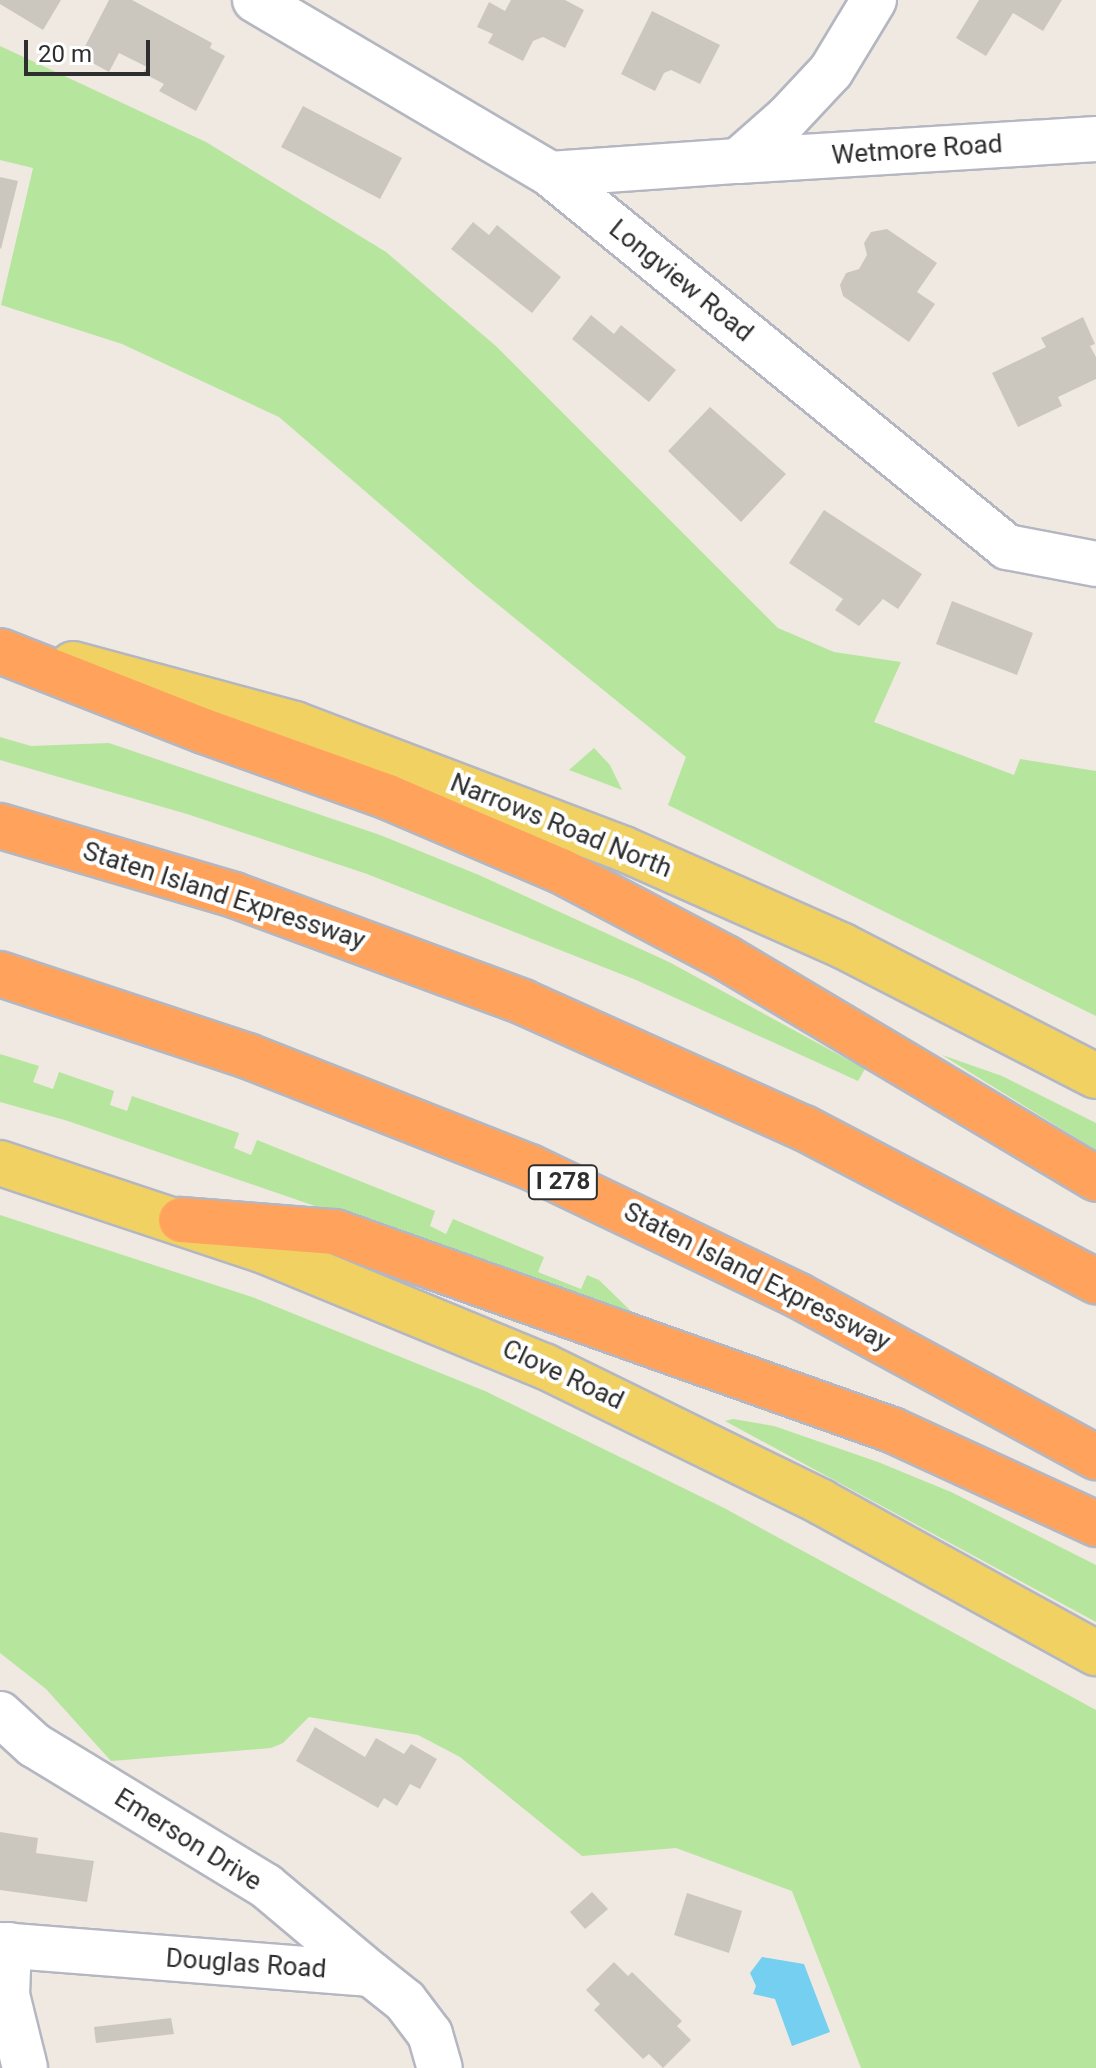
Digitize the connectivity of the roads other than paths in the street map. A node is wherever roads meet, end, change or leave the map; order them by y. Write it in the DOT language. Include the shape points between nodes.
graph roads {
  1 [pos="255,0"];
  2 [pos="874,0"];
  3 [pos="1096,139"];
  4 [pos="738,161"];
  5 [pos="550,174"];
  6 [pos="1096,564"];
  7 [pos="0,649"];
  8 [pos="0,826"];
  9 [pos="0,974"];
  10 [pos="1096,1076"];
  11 [pos="0,1163"];
  12 [pos="1096,1179"];
  13 [pos="181,1220"];
  14 [pos="1096,1281"];
  15 [pos="1096,1457"];
  16 [pos="1096,1524"];
  17 [pos="1096,1653"];
  18 [pos="0,1714"];
  19 [pos="17,1742"];
  20 [pos="4,1945"];
  21 [pos="371,1974"];
  22 [pos="25,2068"];
  23 [pos="440,2068"];
  1 -- 5 [label="street, Longview Road"];
  2 -- 4 [label="street" via="831,71"];
  3 -- 4 [label="street, Wetmore Road"];
  4 -- 5 [label="street, Wetmore Road"];
  5 -- 6 [label="street, Longview Road" via="1007,547"];
  7 -- 10 [label="main road, Narrows Road North" via="213,699 295,724 524,810 843,946"];
  7 -- 12 [label="highway" via="388,797 561,871 726,958"];
  8 -- 14 [label="highway, Staten Island Expressway" via="234,895 536,1007 804,1128"];
  9 -- 15 [label="highway, Staten Island Expressway / I 278" via="248,1056 530,1167 799,1296"];
  11 -- 13 [label="main road, Clove Road"];
  13 -- 16 [label="highway" via="335,1232 879,1425"];
  13 -- 17 [label="main road, Clove Road" via="406,1306 615,1398 821,1502"];
  18 -- 19 [label="street, Emerson Drive"];
  19 -- 21 [label="street, Emerson Drive" via="266,1886"];
  20 -- 21 [label="street, Douglas Road"];
  20 -- 22 [label="street" via="7,1995"];
  21 -- 23 [label="street" via="405,2001 430,2034"];
}
